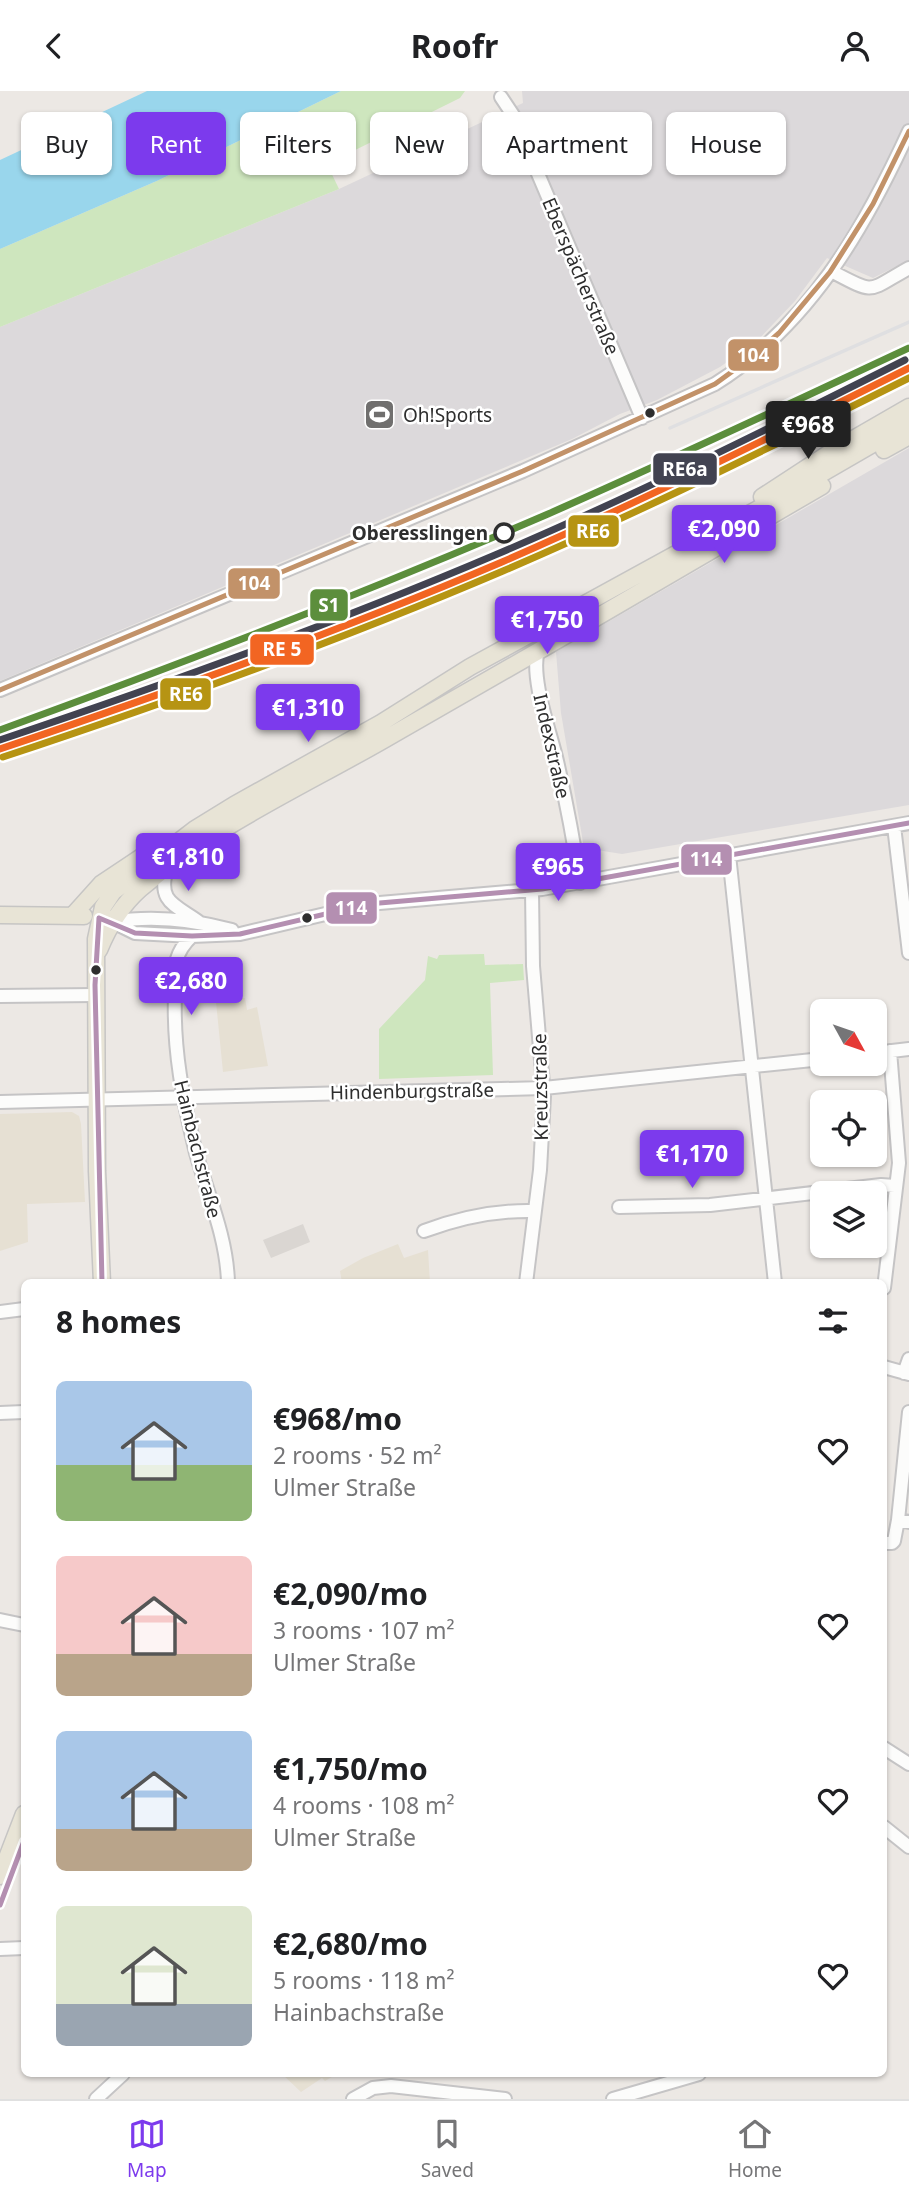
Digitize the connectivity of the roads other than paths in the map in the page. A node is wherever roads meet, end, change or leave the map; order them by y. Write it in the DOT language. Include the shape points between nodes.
graph roads {
  1 [pos="501,97"];
  2 [pos="909,131"];
  3 [pos="909,268"];
  4 [pos="831,271"];
  5 [pos="909,407"];
  6 [pos="644,417"];
  7 [pos="909,423"];
  8 [pos="909,436"];
  9 [pos="723,527"];
  10 [pos="540,628"];
  11 [pos="538,650"];
  12 [pos="520,661"];
  13 [pos="0,690"];
  14 [pos="909,823"];
  15 [pos="894,826"];
  16 [pos="195,829"];
  17 [pos="729,855"];
  18 [pos="167,868"];
  19 [pos="580,883"];
  20 [pos="532,891"];
  21 [pos="0,915"];
  22 [pos="74,915"];
  23 [pos="106,920"];
  24 [pos="199,922"];
  25 [pos="246,933"];
  26 [pos="192,936"];
  27 [pos="909,953"];
  28 [pos="96,995"];
  29 [pos="0,996"];
  30 [pos="909,1049"];
  31 [pos="887,1051"];
  32 [pos="890,1051"];
  33 [pos="810,1060"];
  34 [pos="752,1067"];
  35 [pos="544,1088"];
  36 [pos="185,1097"];
  37 [pos="98,1100"];
  38 [pos="0,1102"];
  39 [pos="904,1163"];
  40 [pos="895,1186"];
  41 [pos="766,1199"];
  42 [pos="620,1207"];
  43 [pos="534,1211"];
  44 [pos="424,1231"];
  45 [pos="102,1279"];
  46 [pos="228,1279"];
  47 [pos="526,1279"];
  48 [pos="775,1279"];
  49 [pos="885,1279"];
  50 [pos="21,1309"];
  51 [pos="0,1312"];
  52 [pos="909,1359"];
  53 [pos="887,1368"];
  54 [pos="906,1373"];
  55 [pos="21,1412"];
  56 [pos="909,1412"];
  57 [pos="0,1413"];
  58 [pos="904,1521"];
  59 [pos="887,1543"];
  60 [pos="0,1620"];
  61 [pos="21,1624"];
  62 [pos="887,1750"];
  63 [pos="909,1764"];
  64 [pos="21,1822"];
  65 [pos="887,1830"];
  66 [pos="909,1847"];
  67 [pos="0,1876"];
  68 [pos="21,1948"];
  69 [pos="0,1949"];
  70 [pos="120,2077"];
  71 [pos="689,2077"];
  72 [pos="96,2099"];
  73 [pos="353,2099"];
  74 [pos="505,2099"];
  75 [pos="613,2099"];
  1 -- 6 [label="street, Eberspächerstraße" via="513,115"];
  2 -- 4 [label="street" via="870,212"];
  3 -- 4 [label="street" via="874,289"];
  4 -- 6 [label="street" via="758,354 715,383"];
  5 -- 9 [label="main road" via="794,475"];
  6 -- 13 [label="street"];
  7 -- 9 [label="main road"];
  8 -- 11 [label="main road"];
  9 -- 10 [label="main road"];
  10 -- 12 [label="main road"];
  10 -- 16 [label="main road"];
  11 -- 12 [label="main road"];
  11 -- 19 [label="street, Indexstraße" via="537,682"];
  12 -- 18 [label="main road" via="236,823"];
  14 -- 15 [label="street"];
  15 -- 17 [label="street"];
  15 -- 27 [label="street"];
  16 -- 22 [label="main road" via="126,866 101,884"];
  16 -- 23 [label="main road" via="113,893"];
  17 -- 19 [label="street"];
  17 -- 34 [label="street"];
  18 -- 23 [label="main road"];
  18 -- 24 [label="street" via="164,894"];
  19 -- 20 [label="street"];
  20 -- 25 [label="street" via="376,903"];
  20 -- 35 [label="street, Kreuzstraße"];
  21 -- 22 [label="main road"];
  22 -- 23 [label="main road"];
  23 -- 24 [label="street"];
  23 -- 26 [label="street" via="135,933"];
  23 -- 28 [label="main road" via="97,955"];
  24 -- 25 [label="street"];
  25 -- 26 [label="street"];
  26 -- 36 [label="street, Hainbachstraße" via="181,946 176,962 176,1047"];
  28 -- 29 [label="street"];
  28 -- 37 [label="main road"];
  30 -- 32 [label="street"];
  31 -- 32 [label="street"];
  32 -- 39 [label="street"];
  33 -- 34 [label="street, Hindenburgstraße"];
  34 -- 35 [label="street, Hindenburgstraße"];
  34 -- 41 [label="street"];
  35 -- 36 [label="street, Hindenburgstraße"];
  35 -- 43 [label="street, Kreuzstraße"];
  36 -- 37 [label="street, Hindenburgstraße"];
  36 -- 46 [label="street, Hainbachstraße"];
  37 -- 38 [label="street, Hindenburgstraße"];
  37 -- 45 [label="main road"];
  39 -- 40 [label="street"];
  40 -- 41 [label="street"];
  40 -- 49 [label="street"];
  41 -- 42 [label="street"];
  41 -- 48 [label="street"];
  43 -- 44 [label="street" via="461,1219"];
  43 -- 47 [label="street, Kreuzstraße"];
  50 -- 51 [label="street"];
  52 -- 54 [label="street"];
  53 -- 54 [label="street"];
  55 -- 57 [label="street"];
  56 -- 58 [label="street"];
  58 -- 59 [label="street" via="894,1541"];
  60 -- 61 [label="street"];
  62 -- 63 [label="street"];
  64 -- 67 [label="main road"];
  65 -- 66 [label="street"];
  68 -- 69 [label="street"];
  70 -- 72 [label="street"];
  71 -- 75 [label="street"];
  73 -- 74 [label="street" via="373,2088 391,2086"];
}
